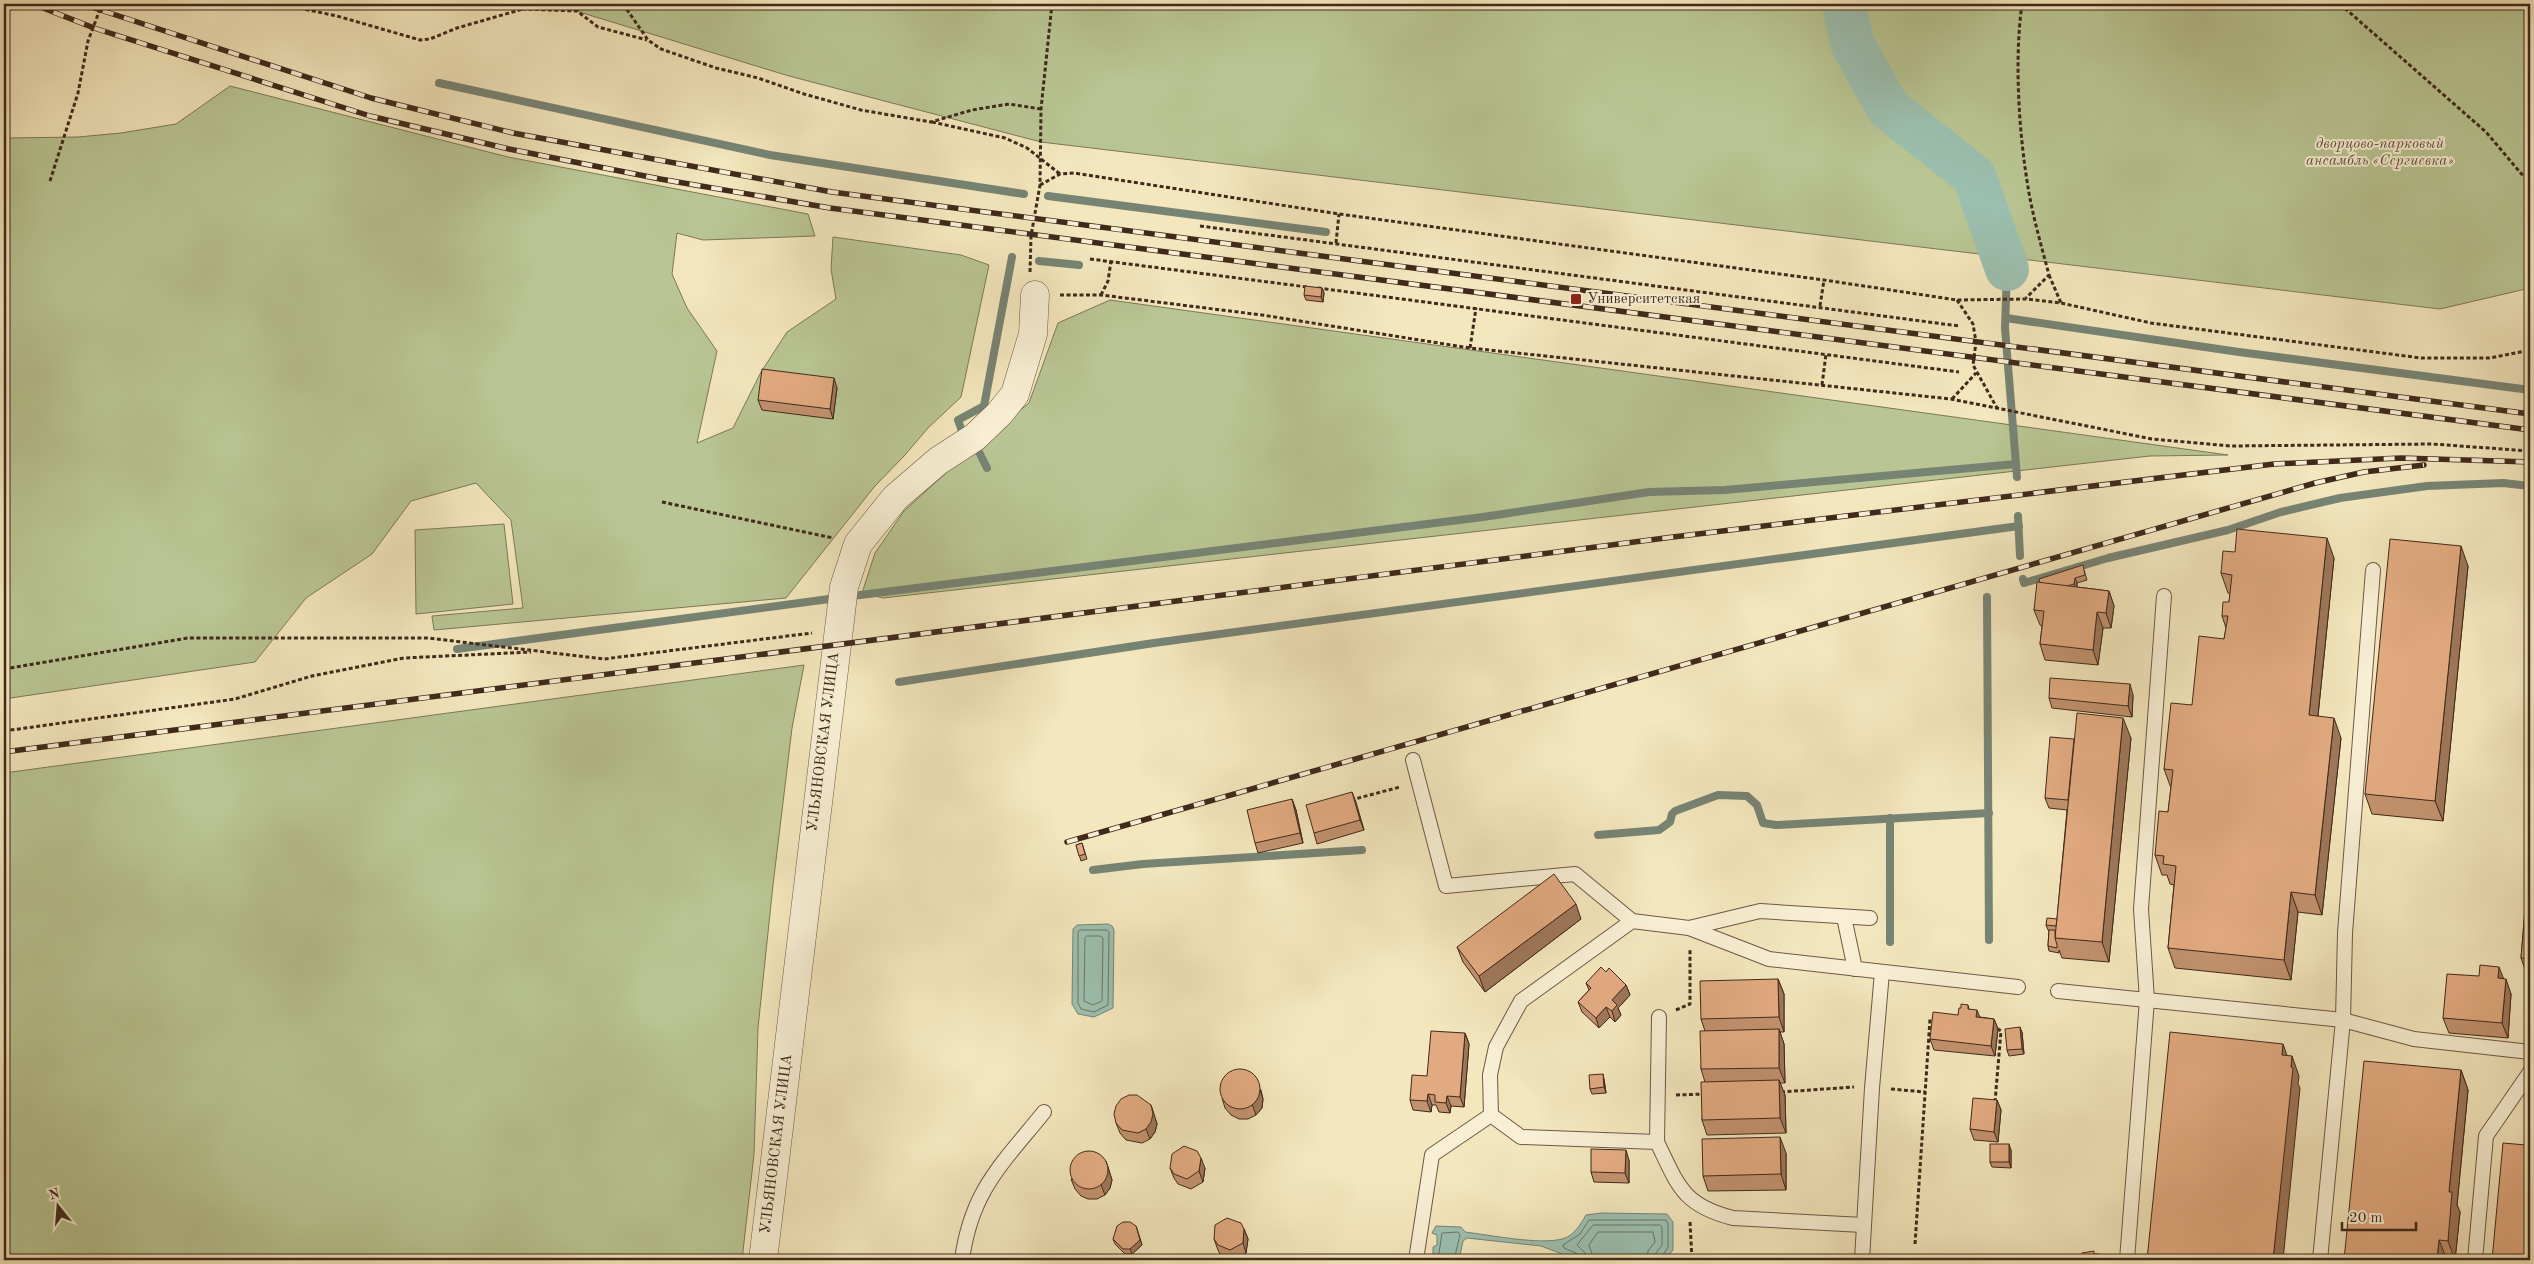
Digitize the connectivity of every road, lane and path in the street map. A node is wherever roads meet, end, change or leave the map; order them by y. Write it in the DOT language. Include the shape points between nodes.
graph roads {
  1 [pos="102,4"];
  2 [pos="280,4"];
  3 [pos="504,4"];
  4 [pos="578,4"];
  5 [pos="623,4"];
  6 [pos="1052,4"];
  7 [pos="2022,4"];
  8 [pos="2340,4"];
  9 [pos="523,9"];
  10 [pos="577,12"];
  11 [pos="648,40"];
  12 [pos="1041,110"];
  13 [pos="931,122"];
  14 [pos="1040,160"];
  15 [pos="1060,174"];
  16 [pos="50,181"];
  17 [pos="1040,184"];
  18 [pos="2530,184"];
  19 [pos="1339,214"];
  20 [pos="1200,226"];
  21 [pos="1336,244"];
  22 [pos="1090,259"];
  23 [pos="1112,261"];
  24 [pos="2049,274"];
  25 [pos="1824,280"];
  26 [pos="1035,295"];
  27 [pos="1101,295"];
  28 [pos="2026,299"];
  29 [pos="1957,300"];
  30 [pos="2061,303"];
  31 [pos="1820,306"];
  32 [pos="1476,308"];
  33 [pos="1959,326"];
  34 [pos="1470,348"];
  35 [pos="2530,350"];
  36 [pos="1826,354"];
  37 [pos="1959,372"];
  38 [pos="1976,373"];
  39 [pos="1822,385"];
  40 [pos="1951,399"];
  41 [pos="1998,409"];
  42 [pos="2530,451"];
  43 [pos="662,502"];
  44 [pos="858,544"];
  45 [pos="2373,570"];
  46 [pos="2164,596"];
  47 [pos="838,630"];
  48 [pos="542,652"];
  49 [pos="4,669"];
  50 [pos="4,730"];
  51 [pos="1413,760"];
  52 [pos="1418,782"];
  53 [pos="1344,801"];
  54 [pos="1844,917"];
  55 [pos="1870,918"];
  56 [pos="1632,921"];
  57 [pos="1689,928"];
  58 [pos="1690,964"];
  59 [pos="1855,969"];
  60 [pos="1882,972"];
  61 [pos="2018,987"];
  62 [pos="2058,991"];
  63 [pos="2147,1000"];
  64 [pos="1659,1016"];
  65 [pos="1939,1020"];
  66 [pos="2343,1020"];
  67 [pos="1991,1024"];
  68 [pos="2530,1052"];
  69 [pos="2530,1072"];
  70 [pos="1872,1088"];
  71 [pos="1779,1092"];
  72 [pos="1925,1092"];
  73 [pos="1707,1094"];
  74 [pos="1658,1096"];
  75 [pos="1995,1106"];
  76 [pos="1044,1112"];
  77 [pos="1491,1115"];
  78 [pos="1657,1142"];
  79 [pos="1693,1202"];
  80 [pos="1863,1225"];
  81 [pos="1915,1244"];
  82 [pos="763,1260"];
  83 [pos="962,1260"];
  84 [pos="1416,1260"];
  85 [pos="1692,1260"];
  86 [pos="1862,1260"];
  87 [pos="2127,1260"];
  88 [pos="2320,1260"];
  89 [pos="2475,1260"];
  1 -- 16 [label="path" via="88,41 68,130"];
  2 -- 9 [label="path" via="337,16 420,40"];
  3 -- 9 [label="path"];
  4 -- 10 [label="path"];
  5 -- 11 [label="path"];
  6 -- 12 [label="path"];
  7 -- 24 [label="path" via="2019,22 2020,116 2029,193"];
  8 -- 18 [label="path" via="2486,132"];
  9 -- 10 [label="path"];
  10 -- 11 [label="path" via="598,26"];
  11 -- 13 [label="path" via="661,49 804,94 861,110"];
  12 -- 13 [label="path" via="1009,104"];
  12 -- 14 [label="path"];
  13 -- 14 [label="path" via="1005,138 1028,148"];
  14 -- 15 [label="path"];
  14 -- 17 [label="path"];
  15 -- 17 [label="path"];
  15 -- 19 [label="path" via="1074,173"];
  17 -- 26 [label="path" via="1029,264"];
  19 -- 21 [label="path"];
  19 -- 25 [label="path"];
  20 -- 21 [label="path"];
  21 -- 31 [label="path"];
  22 -- 23 [label="path"];
  23 -- 27 [label="path"];
  23 -- 32 [label="path"];
  24 -- 28 [label="path"];
  24 -- 30 [label="path"];
  25 -- 29 [label="path"];
  25 -- 31 [label="path"];
  26 -- 27 [label="path"];
  26 -- 44 [label="street, УЛЬЯНОВСКАЯ УЛИЦА" via="1033,334 1015,394 975,437 938,461 895,498"];
  27 -- 34 [label="path" via="1262,315"];
  28 -- 29 [label="path"];
  28 -- 30 [label="path"];
  29 -- 38 [label="path" via="1973,324 1976,342 1973,365"];
  30 -- 35 [label="path" via="2151,323 2421,358 2490,358"];
  31 -- 33 [label="path"];
  32 -- 34 [label="path"];
  32 -- 36 [label="path"];
  34 -- 39 [label="path"];
  36 -- 37 [label="path"];
  36 -- 39 [label="path"];
  38 -- 40 [label="path"];
  38 -- 41 [label="path"];
  39 -- 40 [label="path"];
  40 -- 41 [label="path"];
  41 -- 42 [label="path" via="2152,439 2231,446 2432,444"];
  43 -- 44 [label="path"];
  44 -- 47 [label="street, УЛЬЯНОВСКАЯ УЛИЦА" via="844,587"];
  45 -- 66 [label="lane" via="2345,933"];
  46 -- 63 [label="lane" via="2141,909"];
  47 -- 48 [label="path" via="604,659"];
  47 -- 82 [label="street, УЛЬЯНОВСКАЯ УЛИЦА"];
  48 -- 49 [label="path" via="428,638 188,638"];
  48 -- 50 [label="path" via="404,658 312,676 235,699"];
  51 -- 52 [label="lane"];
  52 -- 53 [label="path"];
  52 -- 56 [label="lane" via="1446,886 1575,874"];
  54 -- 55 [label="lane"];
  54 -- 57 [label="lane" via="1760,911"];
  54 -- 59 [label="lane"];
  56 -- 57 [label="lane"];
  56 -- 77 [label="lane" via="1521,1001 1496,1047 1490,1076"];
  57 -- 59 [label="lane" via="1769,959"];
  58 -- 64 [label="path" via="1690,1004"];
  59 -- 60 [label="lane"];
  60 -- 61 [label="lane"];
  60 -- 70 [label="lane"];
  62 -- 63 [label="lane"];
  63 -- 66 [label="lane"];
  63 -- 87 [label="lane"];
  64 -- 74 [label="lane"];
  65 -- 72 [label="path" via="1930,1019"];
  66 -- 68 [label="lane" via="2414,1039"];
  66 -- 88 [label="lane"];
  67 -- 75 [label="path" via="2001,1030"];
  69 -- 89 [label="lane" via="2486,1136"];
  70 -- 71 [label="path" via="1844,1086"];
  70 -- 72 [label="path"];
  70 -- 80 [label="lane"];
  72 -- 81 [label="path"];
  73 -- 74 [label="path"];
  74 -- 78 [label="lane"];
  76 -- 83 [label="lane" via="976,1204 966,1233"];
  77 -- 78 [label="lane" via="1521,1137"];
  77 -- 84 [label="lane" via="1432,1155"];
  78 -- 79 [label="lane" via="1677,1182"];
  79 -- 80 [label="lane" via="1713,1213 1733,1218"];
  79 -- 85 [label="path" via="1690,1216"];
  80 -- 86 [label="lane"];
}
